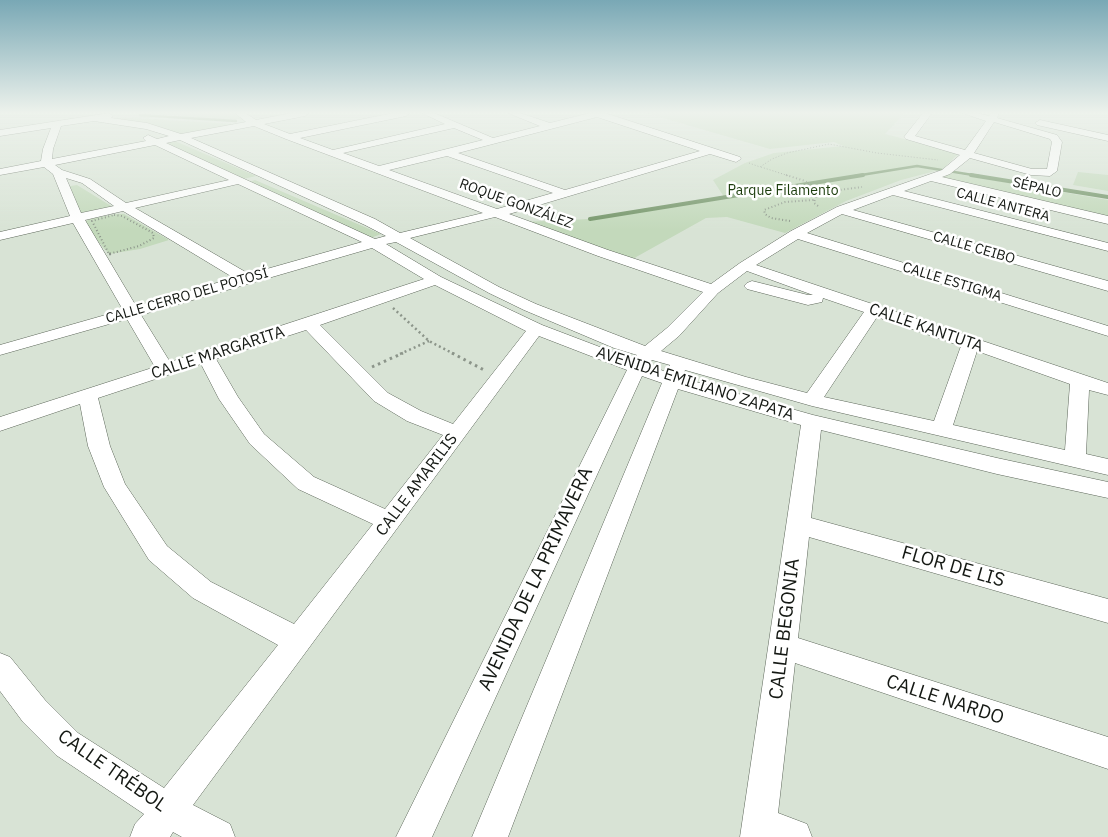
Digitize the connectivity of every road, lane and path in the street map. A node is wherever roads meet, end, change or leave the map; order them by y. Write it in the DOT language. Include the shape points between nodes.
graph roads {
  1 [pos="51,152"];
  2 [pos="104,152"];
  3 [pos="178,152"];
  4 [pos="213,152"];
  5 [pos="336,152"];
  6 [pos="452,152"];
  7 [pos="702,152"];
  8 [pos="716,152"];
  9 [pos="791,152"];
  10 [pos="872,152"];
  11 [pos="957,152"];
  12 [pos="969,152"];
  13 [pos="1055,152"];
  14 [pos="332,153"];
  15 [pos="449,153"];
  16 [pos="967,155"];
  17 [pos="736,158"];
  18 [pos="46,163"];
  19 [pos="760,167"];
  20 [pos="951,168"];
  21 [pos="378,170"];
  22 [pos="0,172"];
  23 [pos="58,172"];
  24 [pos="262,175"];
  25 [pos="931,178"];
  26 [pos="238,181"];
  27 [pos="890,191"];
  28 [pos="824,192"];
  29 [pos="564,193"];
  30 [pos="814,200"];
  31 [pos="124,207"];
  32 [pos="841,210"];
  33 [pos="498,213"];
  34 [pos="77,218"];
  35 [pos="1108,220"];
  36 [pos="814,224"];
  37 [pos="796,234"];
  38 [pos="0,236"];
  39 [pos="399,237"];
  40 [pos="374,243"];
  41 [pos="1108,248"];
  42 [pos="108,254"];
  43 [pos="745,266"];
  44 [pos="246,280"];
  45 [pos="436,280"];
  46 [pos="752,286"];
  47 [pos="1108,286"];
  48 [pos="713,290"];
  49 [pos="822,292"];
  50 [pos="383,299"];
  51 [pos="873,310"];
  52 [pos="133,312"];
  53 [pos="309,323"];
  54 [pos="536,329"];
  55 [pos="1108,331"];
  56 [pos="673,332"];
  57 [pos="429,342"];
  58 [pos="970,342"];
  59 [pos="0,350"];
  60 [pos="206,357"];
  61 [pos="642,360"];
  62 [pos="165,370"];
  63 [pos="676,372"];
  64 [pos="359,373"];
  65 [pos="499,378"];
  66 [pos="1080,381"];
  67 [pos="1108,388"];
  68 [pos="88,395"];
  69 [pos="812,411"];
  70 [pos="0,424"];
  71 [pos="941,430"];
  72 [pos="457,433"];
  73 [pos="1075,460"];
  74 [pos="1108,467"];
  75 [pos="1108,490"];
  76 [pos="390,521"];
  77 [pos="798,524"];
  78 [pos="1108,611"];
  79 [pos="298,641"];
  80 [pos="783,646"];
  81 [pos="0,668"];
  82 [pos="1108,753"];
  83 [pos="168,810"];
  84 [pos="759,830"];
  85 [pos="148,837"];
  86 [pos="217,837"];
  87 [pos="414,837"];
  88 [pos="490,837"];
  89 [pos="794,837"];
  1 -- 18 [label="street"];
  2 -- 18 [label="street"];
  3 -- 26 [label="street, AVENIDA EMILIANO ZAPATA"];
  4 -- 24 [label="street, AVENIDA EMILIANO ZAPATA"];
  5 -- 14 [label="street"];
  6 -- 15 [label="street"];
  7 -- 29 [label="street, CALLE CERRO DEL POTOSÍ"];
  8 -- 17 [label="street"];
  9 -- 19 [label="path"];
  10 -- 20 [label="path" via="916,156"];
  11 -- 16 [label="street"];
  12 -- 16 [label="street, AVENIDA DE LA PRIMAVERA"];
  13 -- 16 [label="street" via="1052,171 1046,174"];
  14 -- 21 [label="street, ROQUE GONZÁLEZ"];
  15 -- 21 [label="street"];
  15 -- 29 [label="street"];
  16 -- 20 [label="street, AVENIDA DE LA PRIMAVERA"];
  17 -- 19 [label="path"];
  18 -- 22 [label="street"];
  18 -- 23 [label="street"];
  19 -- 28 [label="path" via="805,181"];
  20 -- 25 [label="street, AVENIDA DE LA PRIMAVERA"];
  21 -- 33 [label="street, ROQUE GONZÁLEZ"];
  23 -- 31 [label="street" via="86,181"];
  23 -- 34 [label="street"];
  24 -- 26 [label="street"];
  24 -- 39 [label="street, AVENIDA EMILIANO ZAPATA"];
  25 -- 27 [label="street, AVENIDA DE LA PRIMAVERA"];
  25 -- 35 [label="street, SÉPALO"];
  26 -- 31 [label="street"];
  26 -- 40 [label="street, AVENIDA EMILIANO ZAPATA"];
  27 -- 32 [label="street, AVENIDA DE LA PRIMAVERA"];
  27 -- 41 [label="street, CALLE ANTERA"];
  29 -- 33 [label="street, CALLE CERRO DEL POTOSÍ"];
  30 -- 36 [label="path" via="785,202 764,210 771,218"];
  31 -- 34 [label="street"];
  31 -- 44 [label="street"];
  32 -- 36 [label="street, AVENIDA DE LA PRIMAVERA"];
  32 -- 47 [label="street, CALLE CEIBO"];
  33 -- 39 [label="street, CALLE CERRO DEL POTOSÍ"];
  33 -- 48 [label="street, ROQUE GONZÁLEZ"];
  34 -- 38 [label="street"];
  34 -- 52 [label="street"];
  36 -- 37 [label="street, AVENIDA DE LA PRIMAVERA"];
  37 -- 43 [label="street, AVENIDA DE LA PRIMAVERA"];
  37 -- 55 [label="street, CALLE ESTIGMA"];
  39 -- 40 [label="street, CALLE CERRO DEL POTOSÍ"];
  39 -- 61 [label="street, AVENIDA EMILIANO ZAPATA" via="456,271 508,297 620,344"];
  40 -- 44 [label="street, CALLE CERRO DEL POTOSÍ"];
  40 -- 45 [label="street, AVENIDA EMILIANO ZAPATA"];
  42 -- 42 [label="path" via="92,221 122,216 153,233 154,238 140,246"];
  43 -- 48 [label="street, AVENIDA DE LA PRIMAVERA"];
  43 -- 49 [label="street, CALLE KANTUTA"];
  44 -- 52 [label="street, CALLE CERRO DEL POTOSÍ"];
  45 -- 50 [label="street, CALLE MARGARITA"];
  45 -- 54 [label="street, AVENIDA EMILIANO ZAPATA"];
  46 -- 49 [label="street" via="813,301"];
  48 -- 56 [label="street, AVENIDA DE LA PRIMAVERA"];
  49 -- 51 [label="street, CALLE KANTUTA"];
  50 -- 53 [label="street, CALLE MARGARITA"];
  50 -- 57 [label="path"];
  51 -- 58 [label="street, CALLE KANTUTA"];
  51 -- 69 [label="street, CALLE BEGONIA"];
  52 -- 59 [label="street, CALLE CERRO DEL POTOSÍ"];
  52 -- 62 [label="street"];
  53 -- 60 [label="street, CALLE MARGARITA"];
  53 -- 64 [label="street"];
  54 -- 61 [label="street, AVENIDA EMILIANO ZAPATA"];
  54 -- 65 [label="street, CALLE AMARILIS"];
  56 -- 61 [label="street, AVENIDA DE LA PRIMAVERA"];
  56 -- 63 [label="street"];
  57 -- 64 [label="path"];
  57 -- 65 [label="path"];
  58 -- 66 [label="street, CALLE KANTUTA"];
  58 -- 71 [label="street"];
  60 -- 62 [label="street, CALLE MARGARITA"];
  60 -- 76 [label="street" via="229,399 257,439 306,483"];
  61 -- 63 [label="street, AVENIDA EMILIANO ZAPATA"];
  61 -- 87 [label="street, AVENIDA DE LA PRIMAVERA"];
  62 -- 68 [label="street, CALLE MARGARITA"];
  63 -- 69 [label="street, AVENIDA EMILIANO ZAPATA"];
  63 -- 88 [label="street"];
  64 -- 72 [label="street" via="395,407"];
  65 -- 72 [label="street, CALLE AMARILIS"];
  66 -- 67 [label="street, CALLE KANTUTA"];
  66 -- 73 [label="street"];
  68 -- 70 [label="street, CALLE MARGARITA"];
  68 -- 79 [label="street" via="99,446 115,487 158,553 202,590"];
  69 -- 71 [label="street, AVENIDA EMILIANO ZAPATA"];
  69 -- 75 [label="street, AVENIDA EMILIANO ZAPATA" via="997,466"];
  69 -- 77 [label="street, CALLE BEGONIA"];
  71 -- 73 [label="street, AVENIDA EMILIANO ZAPATA"];
  72 -- 76 [label="street, CALLE AMARILIS"];
  73 -- 74 [label="street, AVENIDA EMILIANO ZAPATA"];
  76 -- 79 [label="street, CALLE AMARILIS"];
  77 -- 78 [label="street, FLOR DE LIS"];
  77 -- 80 [label="street, CALLE BEGONIA"];
  79 -- 83 [label="street, CALLE AMARILIS"];
  80 -- 82 [label="street, CALLE NARDO"];
  80 -- 84 [label="street, CALLE BEGONIA"];
  81 -- 83 [label="street, CALLE TRÉBOL" via="34,711 67,744"];
  83 -- 85 [label="street, CALLE AMARILIS"];
  83 -- 86 [label="street, CALLE TRÉBOL"];
  84 -- 89 [label="street"];
}
